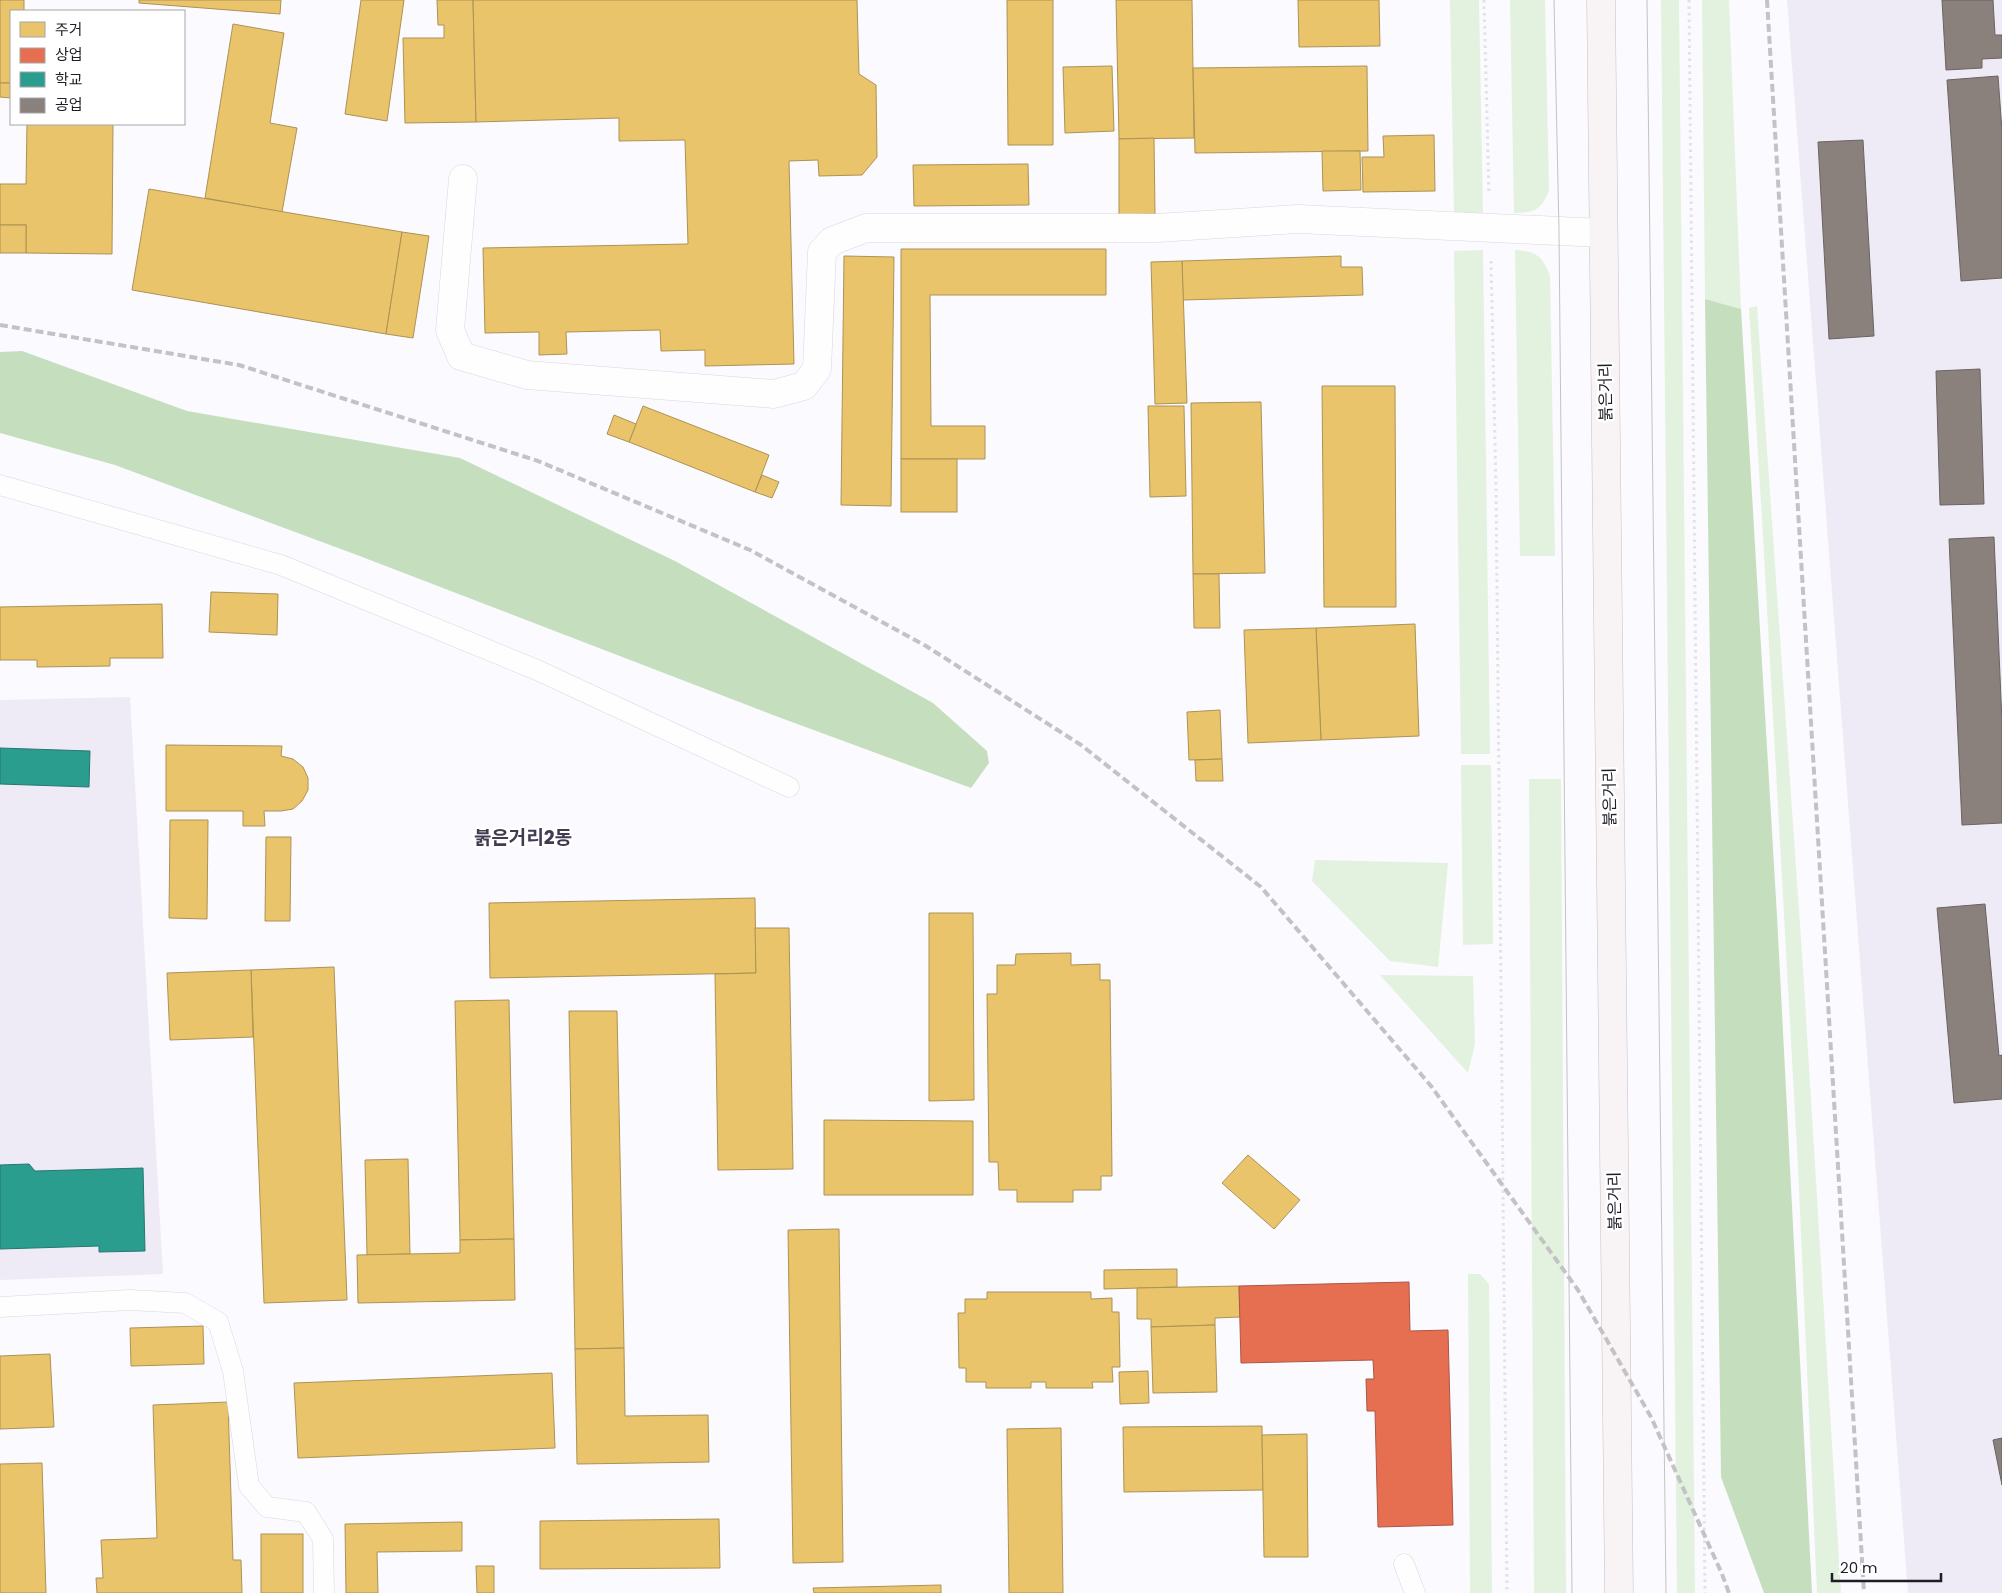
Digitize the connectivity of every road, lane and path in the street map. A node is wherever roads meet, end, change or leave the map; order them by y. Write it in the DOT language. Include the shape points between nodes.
graph roads {
  1 [pos="1484,0"];
  2 [pos="1601,0"];
  3 [pos="1689,0"];
  4 [pos="463,179"];
  5 [pos="1490,228"];
  6 [pos="1603,232"];
  7 [pos="0,485"];
  8 [pos="789,787"];
  9 [pos="0,1307"];
  10 [pos="1404,1564"];
  11 [pos="324,1593"];
  12 [pos="1415,1593"];
  13 [pos="1507,1593"];
  14 [pos="1619,1593"];
  15 [pos="1705,1593"];
  1 -- 5 [label="path"];
  2 -- 6 [label="main road, 붉은거리"];
  3 -- 15 [label="path"];
  4 -- 5 [label="street" via="450,330 461,356 527,374 774,394 804,386 817,369 822,252 832,241 866,228 1157,228 1298,219"];
  5 -- 6 [label="street"];
  5 -- 13 [label="path" via="1496,488"];
  6 -- 14 [label="main road, 붉은거리"];
  7 -- 8 [label="lane" via="281,565 537,670"];
  9 -- 11 [label="lane" via="130,1300 185,1303 218,1322 234,1371 249,1486 267,1507 306,1512 323,1539"];
  10 -- 12 [label="lane"];
}
